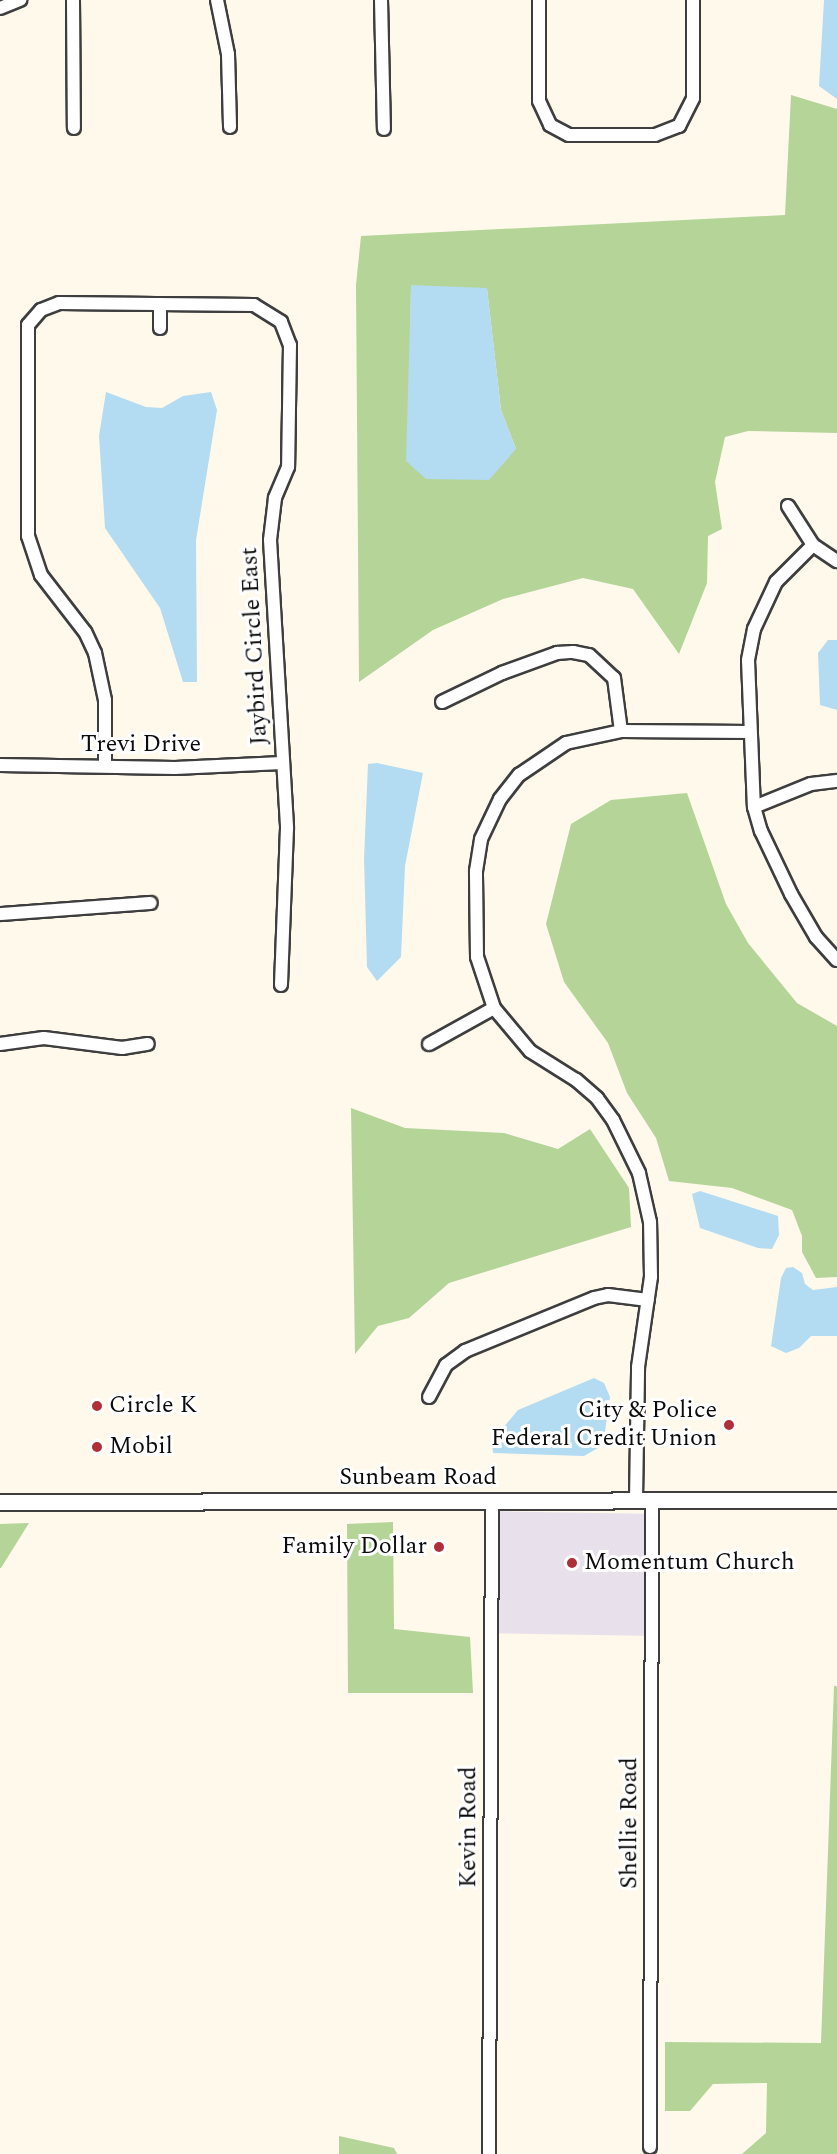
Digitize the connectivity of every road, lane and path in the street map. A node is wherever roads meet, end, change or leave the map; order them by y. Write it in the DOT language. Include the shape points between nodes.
graph roads {
  1 [pos="20,0"];
  2 [pos="73,0"];
  3 [pos="217,0"];
  4 [pos="381,0"];
  5 [pos="539,0"];
  6 [pos="693,0"];
  7 [pos="0,8"];
  8 [pos="74,128"];
  9 [pos="230,128"];
  10 [pos="384,129"];
  11 [pos="160,304"];
  12 [pos="160,328"];
  13 [pos="789,506"];
  14 [pos="813,545"];
  15 [pos="837,561"];
  16 [pos="442,702"];
  17 [pos="621,731"];
  18 [pos="750,732"];
  19 [pos="282,763"];
  20 [pos="0,765"];
  21 [pos="105,765"];
  22 [pos="837,780"];
  23 [pos="754,807"];
  24 [pos="151,903"];
  25 [pos="0,914"];
  26 [pos="837,960"];
  27 [pos="281,985"];
  28 [pos="494,1008"];
  29 [pos="0,1044"];
  30 [pos="148,1044"];
  31 [pos="429,1044"];
  32 [pos="648,1300"];
  33 [pos="429,1398"];
  34 [pos="652,1499"];
  35 [pos="492,1500"];
  36 [pos="636,1500"];
  37 [pos="837,1500"];
  38 [pos="0,1502"];
  39 [pos="650,2147"];
  40 [pos="489,2154"];
  1 -- 7 [label="street"];
  2 -- 8 [label="street"];
  3 -- 9 [label="street" via="228,54"];
  4 -- 10 [label="street"];
  5 -- 6 [label="street" via="539,100 545,119 569,135 656,135 679,126 693,98"];
  11 -- 12 [label="street"];
  11 -- 19 [label="street, Jaybird Circle East" via="242,304 272,313 287,332 288,466 275,498 270,540"];
  11 -- 21 [label="street" via="59,303 41,310 28,325 26,335 28,536 42,575 85,632 95,653 105,700"];
  13 -- 14 [label="street"];
  14 -- 15 [label="street"];
  14 -- 18 [label="street" via="776,582 754,629 748,660"];
  16 -- 17 [label="street" via="502,673 573,652 589,655 614,678"];
  17 -- 18 [label="street"];
  17 -- 28 [label="street" via="589,736 541,756 500,799 481,839 476,882 477,957"];
  18 -- 23 [label="street"];
  19 -- 21 [label="street, Trevi Drive" via="175,768"];
  19 -- 27 [label="street, Jaybird Circle East" via="287,868"];
  20 -- 21 [label="street, Trevi Drive"];
  22 -- 23 [label="street" via="811,784"];
  23 -- 26 [label="street" via="791,894 816,938"];
  24 -- 25 [label="street"];
  28 -- 31 [label="street"];
  28 -- 32 [label="street" via="530,1051 576,1080 613,1120 639,1173 650,1222"];
  29 -- 30 [label="street" via="44,1038 122,1048"];
  32 -- 33 [label="street" via="609,1295 594,1298 465,1351 446,1365"];
  32 -- 36 [label="street" via="638,1367"];
  34 -- 36 [label="street, Sunbeam Road"];
  34 -- 37 [label="street, Sunbeam Road"];
  34 -- 39 [label="street, Shellie Road"];
  35 -- 36 [label="street, Sunbeam Road"];
  35 -- 38 [label="street, Sunbeam Road"];
  35 -- 40 [label="street, Kevin Road"];
}
